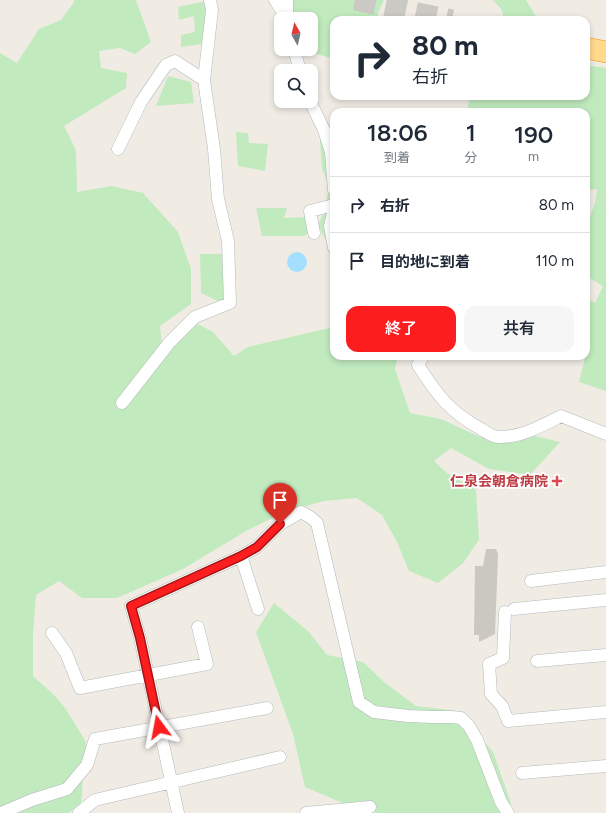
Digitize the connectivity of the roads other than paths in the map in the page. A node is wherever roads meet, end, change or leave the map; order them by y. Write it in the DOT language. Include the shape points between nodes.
graph roads {
  1 [pos="210,0"];
  2 [pos="275,0"];
  3 [pos="287,0"];
  4 [pos="283,12"];
  5 [pos="287,12"];
  6 [pos="590,49"];
  7 [pos="606,52"];
  8 [pos="204,80"];
  9 [pos="313,108"];
  10 [pos="118,149"];
  11 [pos="330,149"];
  12 [pos="330,206"];
  13 [pos="314,234"];
  14 [pos="421,360"];
  15 [pos="122,403"];
  16 [pos="606,434"];
  17 [pos="241,556"];
  18 [pos="606,572"];
  19 [pos="531,580"];
  20 [pos="606,600"];
  21 [pos="258,609"];
  22 [pos="198,627"];
  23 [pos="52,633"];
  24 [pos="606,654"];
  25 [pos="537,661"];
  26 [pos="148,675"];
  27 [pos="267,708"];
  28 [pos="606,712"];
  29 [pos="159,727"];
  30 [pos="280,757"];
  31 [pos="606,766"];
  32 [pos="522,773"];
  33 [pos="172,782"];
  34 [pos="370,807"];
  35 [pos="1,813"];
  36 [pos="79,813"];
  37 [pos="178,813"];
  38 [pos="306,813"];
  39 [pos="508,813"];
  1 -- 8 [label="street" via="212,10"];
  2 -- 4 [label="street"];
  3 -- 5 [label="street"];
  6 -- 7 [label="highway"];
  8 -- 10 [label="street" via="175,61 166,65 140,102"];
  8 -- 15 [label="street" via="218,199 228,240 230,303 195,318 169,343"];
  9 -- 11 [label="street"];
  12 -- 13 [label="street" via="310,211"];
  14 -- 16 [label="street" via="418,365 443,401 466,420 496,437 528,432 561,416"];
  17 -- 21 [label="street"];
  17 -- 26 [label="street" via="131,606"];
  17 -- 39 [label="street" via="257,547 280,524 301,512 317,523 360,702 374,712 461,718 477,740 501,802"];
  18 -- 19 [label="street"];
  20 -- 28 [label="street" via="509,610 503,658 489,664 491,694 502,706 508,721"];
  22 -- 26 [label="street" via="207,664"];
  23 -- 26 [label="street" via="66,652 80,688"];
  24 -- 25 [label="street"];
  26 -- 29 [label="street"];
  27 -- 29 [label="street"];
  29 -- 33 [label="street"];
  29 -- 35 [label="street" via="95,739 87,765 67,789"];
  30 -- 33 [label="street"];
  31 -- 32 [label="street"];
  33 -- 36 [label="street" via="95,800"];
  33 -- 37 [label="street"];
  34 -- 38 [label="street"];
}
